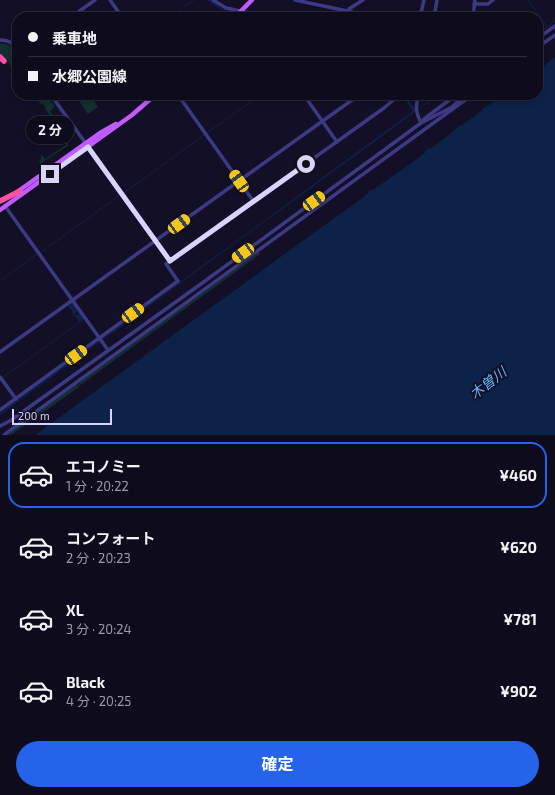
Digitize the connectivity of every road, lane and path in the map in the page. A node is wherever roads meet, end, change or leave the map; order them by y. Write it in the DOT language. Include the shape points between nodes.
graph roads {
  1 [pos="95,0"];
  2 [pos="110,0"];
  3 [pos="213,0"];
  4 [pos="252,0"];
  5 [pos="295,0"];
  6 [pos="363,0"];
  7 [pos="424,0"];
  8 [pos="437,0"];
  9 [pos="493,0"];
  10 [pos="475,2"];
  11 [pos="349,10"];
  12 [pos="78,12"];
  13 [pos="118,12"];
  14 [pos="234,12"];
  15 [pos="240,12"];
  16 [pos="357,12"];
  17 [pos="421,12"];
  18 [pos="435,12"];
  19 [pos="473,12"];
  20 [pos="555,26"];
  21 [pos="543,34"];
  22 [pos="555,35"];
  23 [pos="0,40"];
  24 [pos="12,43"];
  25 [pos="543,43"];
  26 [pos="54,100"];
  27 [pos="149,100"];
  28 [pos="182,100"];
  29 [pos="307,100"];
  30 [pos="352,100"];
  31 [pos="393,100"];
  32 [pos="417,100"];
  33 [pos="449,100"];
  34 [pos="460,100"];
  35 [pos="465,100"];
  36 [pos="453,108"];
  37 [pos="322,121"];
  38 [pos="421,123"];
  39 [pos="337,142"];
  40 [pos="87,145"];
  41 [pos="239,181"];
  42 [pos="20,191"];
  43 [pos="0,202"];
  44 [pos="254,202"];
  45 [pos="5,206"];
  46 [pos="0,210"];
  47 [pos="155,241"];
  48 [pos="170,261"];
  49 [pos="72,300"];
  50 [pos="100,338"];
  51 [pos="108,350"];
  52 [pos="0,352"];
  53 [pos="0,377"];
  54 [pos="16,399"];
  55 [pos="0,410"];
  56 [pos="0,426"];
  57 [pos="4,435"];
  1 -- 12 [label="street"];
  2 -- 13 [label="street"];
  3 -- 14 [label="street"];
  4 -- 15 [label="main road"];
  5 -- 11 [label="street"];
  6 -- 11 [label="street"];
  7 -- 17 [label="street"];
  8 -- 18 [label="street"];
  9 -- 10 [label="street" via="488,4"];
  10 -- 19 [label="street"];
  11 -- 16 [label="street"];
  20 -- 21 [label="street"];
  22 -- 25 [label="street"];
  23 -- 24 [label="street"];
  26 -- 40 [label="street"];
  27 -- 40 [label="main road" via="132,115"];
  28 -- 41 [label="street"];
  29 -- 37 [label="street"];
  30 -- 37 [label="street"];
  31 -- 39 [label="street"];
  32 -- 38 [label="street" via="416,110"];
  33 -- 38 [label="street"];
  34 -- 36 [label="street"];
  35 -- 36 [label="street"];
  36 -- 38 [label="street"];
  36 -- 57 [label="street"];
  37 -- 39 [label="street"];
  37 -- 41 [label="street"];
  38 -- 51 [label="street"];
  39 -- 44 [label="street"];
  40 -- 42 [label="main road"];
  40 -- 45 [label="main road"];
  40 -- 47 [label="street"];
  41 -- 44 [label="street"];
  41 -- 47 [label="street"];
  42 -- 43 [label="highway"];
  44 -- 48 [label="street"];
  45 -- 46 [label="main road"];
  45 -- 49 [label="street"];
  47 -- 48 [label="street"];
  47 -- 49 [label="street"];
  48 -- 50 [label="street" via="166,264 178,281"];
  49 -- 50 [label="street"];
  49 -- 52 [label="street"];
  50 -- 51 [label="street"];
  50 -- 54 [label="street"];
  51 -- 56 [label="street"];
  53 -- 54 [label="street"];
  54 -- 55 [label="street"];
}
